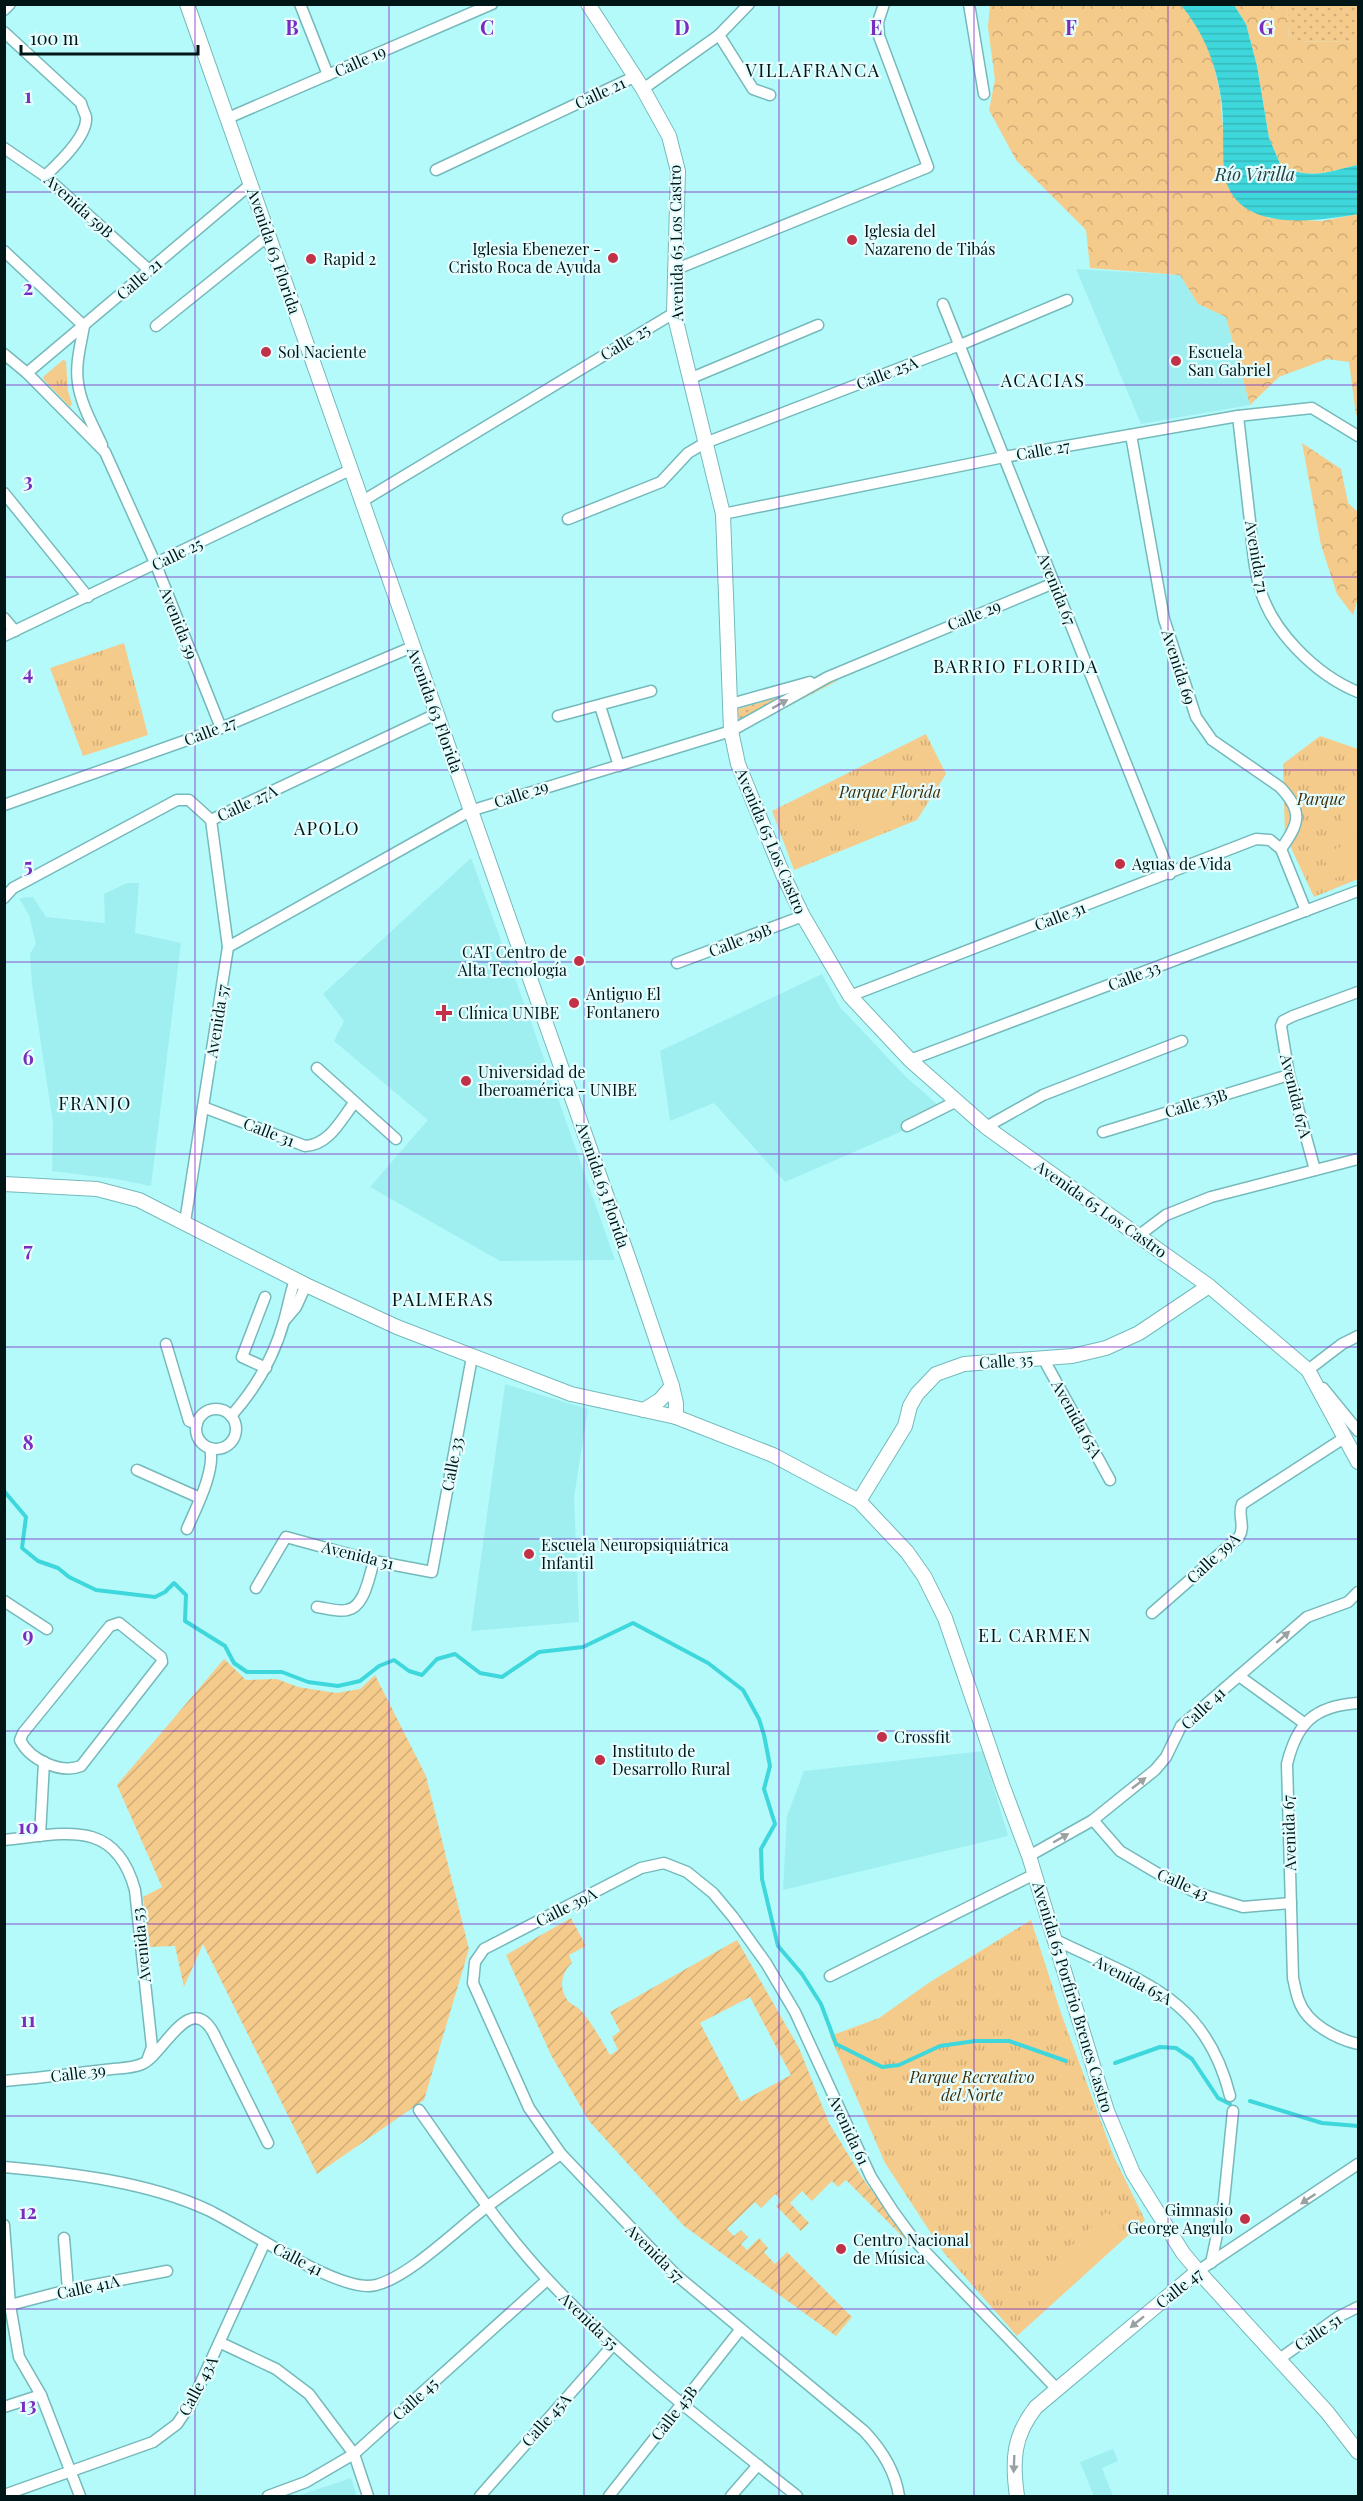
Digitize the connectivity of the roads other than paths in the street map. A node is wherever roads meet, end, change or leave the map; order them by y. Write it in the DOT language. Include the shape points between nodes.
graph roads {
  1 [pos="10,4"];
  2 [pos="187,4"];
  3 [pos="300,4"];
  4 [pos="492,4"];
  5 [pos="588,4"];
  6 [pos="749,4"];
  7 [pos="884,4"];
  8 [pos="969,4"];
  9 [pos="4,10"];
  10 [pos="4,32"];
  11 [pos="719,34"];
  12 [pos="328,75"];
  13 [pos="634,77"];
  14 [pos="643,89"];
  15 [pos="984,94"];
  16 [pos="770,95"];
  17 [pos="228,118"];
  18 [pos="4,148"];
  19 [pos="436,170"];
  20 [pos="45,176"];
  21 [pos="251,184"];
  22 [pos="269,235"];
  23 [pos="4,251"];
  24 [pos="149,270"];
  25 [pos="674,270"];
  26 [pos="1066,300"];
  27 [pos="943,304"];
  28 [pos="674,313"];
  29 [pos="818,325"];
  30 [pos="84,326"];
  31 [pos="156,326"];
  32 [pos="960,345"];
  33 [pos="4,354"];
  34 [pos="27,373"];
  35 [pos="689,379"];
  36 [pos="1238,416"];
  37 [pos="1131,435"];
  38 [pos="1359,436"];
  39 [pos="705,443"];
  40 [pos="105,452"];
  41 [pos="1004,457"];
  42 [pos="350,470"];
  43 [pos="4,493"];
  44 [pos="361,502"];
  45 [pos="723,514"];
  46 [pos="568,519"];
  47 [pos="156,565"];
  48 [pos="1054,584"];
  49 [pos="88,597"];
  50 [pos="4,618"];
  51 [pos="10,633"];
  52 [pos="412,647"];
  53 [pos="828,677"];
  54 [pos="651,691"];
  55 [pos="1359,692"];
  56 [pos="730,704"];
  57 [pos="600,706"];
  58 [pos="436,714"];
  59 [pos="558,716"];
  60 [pos="221,728"];
  61 [pos="732,731"];
  62 [pos="619,766"];
  63 [pos="4,805"];
  64 [pos="470,811"];
  65 [pos="211,820"];
  66 [pos="1281,849"];
  67 [pos="1170,874"];
  68 [pos="1359,891"];
  69 [pos="4,898"];
  70 [pos="1306,911"];
  71 [pos="802,916"];
  72 [pos="228,947"];
  73 [pos="677,963"];
  74 [pos="1359,992"];
  75 [pos="850,996"];
  76 [pos="1182,1041"];
  77 [pos="910,1060"];
  78 [pos="317,1068"];
  79 [pos="1289,1075"];
  80 [pos="957,1101"];
  81 [pos="354,1103"];
  82 [pos="203,1107"];
  83 [pos="907,1126"];
  84 [pos="986,1127"];
  85 [pos="1103,1132"];
  86 [pos="396,1139"];
  87 [pos="1359,1159"];
  88 [pos="1315,1170"];
  89 [pos="4,1184"];
  90 [pos="185,1222"];
  91 [pos="1138,1236"];
  92 [pos="301,1283"];
  93 [pos="1209,1286"];
  94 [pos="265,1297"];
  95 [pos="1359,1336"];
  96 [pos="166,1344"];
  97 [pos="472,1357"];
  98 [pos="1043,1358"];
  99 [pos="266,1368"];
  100 [pos="1308,1370"];
  101 [pos="672,1386"];
  102 [pos="644,1410"];
  103 [pos="231,1416"];
  104 [pos="676,1417"];
  105 [pos="197,1424"];
  106 [pos="1359,1431"];
  107 [pos="1344,1438"];
  108 [pos="210,1448"];
  109 [pos="1359,1462"];
  110 [pos="137,1470"];
  111 [pos="1110,1480"];
  112 [pos="200,1498"];
  113 [pos="859,1501"];
  114 [pos="187,1529"];
  115 [pos="374,1561"];
  116 [pos="432,1572"];
  117 [pos="256,1588"];
  118 [pos="1359,1592"];
  119 [pos="4,1601"];
  120 [pos="317,1607"];
  121 [pos="1152,1613"];
  122 [pos="47,1629"];
  123 [pos="1239,1676"];
  124 [pos="1359,1703"];
  125 [pos="1304,1723"];
  126 [pos="44,1762"];
  127 [pos="1093,1820"];
  128 [pos="40,1836"];
  129 [pos="4,1839"];
  130 [pos="1029,1856"];
  131 [pos="664,1863"];
  132 [pos="1035,1874"];
  133 [pos="1291,1903"];
  134 [pos="1056,1940"];
  135 [pos="475,1962"];
  136 [pos="830,1976"];
  137 [pos="1359,2044"];
  138 [pos="148,2059"];
  139 [pos="4,2082"];
  140 [pos="1230,2096"];
  141 [pos="418,2110"];
  142 [pos="1233,2111"];
  143 [pos="268,2143"];
  144 [pos="561,2154"];
  145 [pos="1358,2166"];
  146 [pos="4,2167"];
  147 [pos="487,2206"];
  148 [pos="4,2225"];
  149 [pos="64,2238"];
  150 [pos="266,2242"];
  151 [pos="1211,2263"];
  152 [pos="166,2271"];
  153 [pos="1198,2271"];
  154 [pos="547,2280"];
  155 [pos="68,2290"];
  156 [pos="10,2306"];
  157 [pos="1359,2307"];
  158 [pos="740,2330"];
  159 [pos="221,2343"];
  160 [pos="613,2345"];
  161 [pos="1278,2360"];
  162 [pos="1056,2388"];
  163 [pos="41,2395"];
  164 [pos="682,2404"];
  165 [pos="4,2407"];
  166 [pos="1359,2452"];
  167 [pos="354,2454"];
  168 [pos="758,2465"];
  169 [pos="72,2471"];
  170 [pos="4,2495"];
  171 [pos="81,2496"];
  172 [pos="268,2496"];
  173 [pos="368,2496"];
  174 [pos="480,2496"];
  175 [pos="609,2496"];
  176 [pos="732,2496"];
  177 [pos="797,2496"];
  178 [pos="899,2496"];
  179 [pos="1017,2496"];
  1 -- 9 [label="street"];
  2 -- 17 [label="main road, Avenida 63 Florida"];
  3 -- 12 [label="street"];
  4 -- 12 [label="street, Calle 19"];
  5 -- 13 [label="main road, Avenida 65 Los Castro"];
  6 -- 11 [label="street, Calle 21"];
  7 -- 25 [label="street" via="878,22 879,36 928,167"];
  8 -- 15 [label="street"];
  10 -- 20 [label="street" via="81,104 86,118 84,130 67,155"];
  11 -- 14 [label="street, Calle 21"];
  11 -- 16 [label="street" via="753,89"];
  12 -- 17 [label="street, Calle 19"];
  13 -- 14 [label="main road, Avenida 65 Los Castro"];
  13 -- 19 [label="street, Calle 21"];
  14 -- 25 [label="main road, Avenida 65 Los Castro" via="669,136 678,171"];
  17 -- 21 [label="main road, Avenida 63 Florida"];
  18 -- 20 [label="street, Avenida 59B"];
  20 -- 24 [label="street, Avenida 59B"];
  21 -- 22 [label="main road, Avenida 63 Florida"];
  21 -- 24 [label="street, Calle 21"];
  22 -- 31 [label="street"];
  22 -- 42 [label="main road, Avenida 63 Florida"];
  23 -- 30 [label="street"];
  24 -- 30 [label="street, Calle 21"];
  25 -- 28 [label="main road, Avenida 65 Los Castro"];
  26 -- 32 [label="street, Calle 25A"];
  27 -- 32 [label="street, Avenida 67"];
  28 -- 35 [label="main road, Avenida 65 Los Castro"];
  28 -- 44 [label="street, Calle 25"];
  29 -- 35 [label="street"];
  30 -- 34 [label="street, Calle 21"];
  30 -- 40 [label="street, Avenida 59" via="77,381"];
  32 -- 39 [label="street, Calle 25A"];
  32 -- 41 [label="street, Avenida 67"];
  33 -- 34 [label="street, Avenida 59"];
  34 -- 40 [label="street, Avenida 59"];
  35 -- 39 [label="main road, Avenida 65 Los Castro"];
  36 -- 37 [label="street, Calle 27"];
  36 -- 38 [label="street, Calle 27" via="1312,408"];
  36 -- 55 [label="street, Avenida 71" via="1254,556 1264,600 1313,665 1339,684"];
  37 -- 41 [label="street, Calle 27"];
  37 -- 66 [label="street, Avenida 69" via="1164,619 1196,717 1212,740 1289,796 1297,818 1293,833"];
  39 -- 45 [label="main road, Avenida 65 Los Castro"];
  39 -- 46 [label="street, Calle 25A" via="688,453 661,482"];
  40 -- 47 [label="street, Avenida 59"];
  41 -- 45 [label="street, Calle 27"];
  41 -- 48 [label="street, Avenida 67"];
  42 -- 44 [label="main road, Avenida 63 Florida"];
  42 -- 47 [label="street, Calle 25"];
  43 -- 49 [label="street"];
  44 -- 52 [label="main road, Avenida 63 Florida"];
  45 -- 56 [label="main road, Avenida 65 Los Castro"];
  47 -- 49 [label="street, Calle 25"];
  47 -- 60 [label="street, Avenida 59"];
  48 -- 53 [label="street, Calle 29"];
  48 -- 67 [label="street, Avenida 67"];
  49 -- 51 [label="street, Calle 25"];
  50 -- 51 [label="street"];
  52 -- 58 [label="main road, Avenida 63 Florida"];
  52 -- 60 [label="street, Calle 27"];
  53 -- 56 [label="street, Calle 29"];
  61 -- 53 [label="street, Calle 29, one-way"];
  54 -- 57 [label="street"];
  56 -- 61 [label="main road, Avenida 65 Los Castro"];
  57 -- 59 [label="street"];
  57 -- 62 [label="street"];
  58 -- 64 [label="main road, Avenida 63 Florida"];
  58 -- 65 [label="street, Calle 27A"];
  60 -- 63 [label="street, Calle 27"];
  61 -- 62 [label="street, Calle 29"];
  61 -- 71 [label="main road, Avenida 65 Los Castro" via="738,764"];
  62 -- 64 [label="street, Calle 29"];
  64 -- 72 [label="street, Calle 29"];
  64 -- 101 [label="main road, Avenida 63 Florida"];
  65 -- 69 [label="street, Calle 27A" via="189,800 177,800 13,888"];
  65 -- 72 [label="street, Avenida 57"];
  66 -- 67 [label="street, Calle 31" via="1270,840 1256,839"];
  66 -- 70 [label="street"];
  67 -- 75 [label="street, Calle 31"];
  68 -- 70 [label="street, Calle 33"];
  70 -- 77 [label="street, Calle 33"];
  71 -- 73 [label="street, Calle 29B"];
  71 -- 75 [label="main road, Avenida 65 Los Castro"];
  72 -- 82 [label="street, Avenida 57"];
  74 -- 79 [label="street, Avenida 67A" via="1283,1022 1280,1032"];
  75 -- 77 [label="main road, Avenida 65 Los Castro"];
  76 -- 84 [label="street" via="1043,1095"];
  77 -- 80 [label="main road, Avenida 65 Los Castro"];
  78 -- 81 [label="street"];
  79 -- 85 [label="street, Calle 33B"];
  79 -- 88 [label="street, Avenida 67A"];
  80 -- 83 [label="street"];
  80 -- 84 [label="main road, Avenida 65 Los Castro"];
  81 -- 82 [label="street, Calle 31" via="330,1134 305,1146"];
  81 -- 86 [label="street"];
  82 -- 90 [label="street, Avenida 57"];
  84 -- 91 [label="main road, Avenida 65 Los Castro"];
  87 -- 88 [label="street"];
  88 -- 91 [label="street" via="1211,1197 1166,1215"];
  89 -- 90 [label="main road, Avenida 65 Porfirio Brenes Castro" via="97,1189 140,1200"];
  90 -- 92 [label="main road, Avenida 65 Porfirio Brenes Castro"];
  91 -- 93 [label="main road, Avenida 65 Los Castro"];
  92 -- 97 [label="main road, Avenida 65 Porfirio Brenes Castro"];
  92 -- 99 [label="street" via="296,1307 284,1320"];
  93 -- 98 [label="main road, Calle 35" via="1139,1333 1106,1348"];
  93 -- 100 [label="main road, Avenida 65 Los Castro"];
  94 -- 99 [label="street" via="242,1357"];
  95 -- 100 [label="street"];
  96 -- 105 [label="street" via="189,1420"];
  97 -- 102 [label="main road, Avenida 65 Porfirio Brenes Castro" via="571,1394"];
  97 -- 116 [label="street, Calle 33"];
  98 -- 111 [label="street, Avenida 65A"];
  98 -- 113 [label="main road, Calle 35" via="964,1364 936,1374 910,1406 905,1426"];
  99 -- 103 [label="street"];
  100 -- 106 [label="street"];
  100 -- 107 [label="main road"];
  101 -- 102 [label="main road"];
  101 -- 104 [label="main road, Avenida 63 Florida"];
  102 -- 104 [label="main road, Avenida 65 Porfirio Brenes Castro"];
  103 -- 105 [label="street" via="214,1409 203,1414"];
  103 -- 108 [label="street" via="235,1437 225,1448"];
  104 -- 113 [label="main road, Avenida 65 Porfirio Brenes Castro" via="773,1455"];
  105 -- 108 [label="street" via="197,1436"];
  107 -- 109 [label="main road"];
  107 -- 121 [label="street, Calle 39A" via="1242,1504 1239,1537"];
  108 -- 112 [label="street" via="213,1458"];
  110 -- 112 [label="street"];
  112 -- 114 [label="street"];
  113 -- 130 [label="main road, Avenida 65 Porfirio Brenes Castro" via="907,1552 941,1609"];
  115 -- 116 [label="street, Avenida 51"];
  115 -- 117 [label="street, Avenida 51" via="286,1537"];
  115 -- 120 [label="street" via="355,1606 346,1610"];
  123 -- 118 [label="street, Calle 41, one-way" via="1307,1617 1347,1602"];
  119 -- 122 [label="street"];
  123 -- 125 [label="street"];
  127 -- 123 [label="street, Calle 41, one-way" via="1155,1770 1181,1726"];
  124 -- 125 [label="street" via="1322,1711"];
  125 -- 133 [label="street, Avenida 67" via="1293,1739 1287,1764"];
  126 -- 126 [label="street" via="63,1769 81,1766 162,1662 161,1657 119,1623 110,1626 23,1732 20,1740 24,1747"];
  126 -- 128 [label="street"];
  130 -- 127 [label="street, Calle 41, one-way"];
  127 -- 133 [label="street, Calle 43" via="1120,1851 1197,1893 1243,1907"];
  128 -- 129 [label="street"];
  128 -- 138 [label="street, Avenida 53" via="80,1833 105,1841 130,1871 152,2047"];
  130 -- 132 [label="main road, Avenida 65 Porfirio Brenes Castro"];
  131 -- 135 [label="street, Calle 39A" via="641,1868 484,1949"];
  131 -- 162 [label="street, Avenida 61" via="687,1872 713,1893 766,1963 795,2012 871,2177 915,2241"];
  132 -- 134 [label="main road, Avenida 65 Porfirio Brenes Castro"];
  132 -- 136 [label="street"];
  133 -- 137 [label="street, Avenida 67" via="1293,1978 1299,2004 1314,2021 1341,2040"];
  134 -- 140 [label="street, Avenida 65A" via="1164,1993 1186,2010 1217,2054"];
  134 -- 153 [label="main road, Avenida 65 Porfirio Brenes Castro" via="1107,2110 1133,2173"];
  135 -- 144 [label="street, Avenida 57" via="473,1983 485,2014 530,2108"];
  138 -- 139 [label="street, Calle 39" via="139,2066"];
  138 -- 143 [label="street" via="185,2020 195,2018 207,2023"];
  141 -- 147 [label="street, Avenida 55"];
  142 -- 151 [label="street" via="1224,2201"];
  144 -- 147 [label="street, Calle 41"];
  144 -- 158 [label="street, Avenida 57" via="675,2274"];
  145 -- 151 [label="street, Calle 47, one-way"];
  146 -- 150 [label="street, Calle 41" via="84,2176 180,2198"];
  147 -- 150 [label="street, Calle 41" via="405,2271 374,2286 358,2287 335,2279"];
  147 -- 154 [label="street, Avenida 55"];
  148 -- 156 [label="street"];
  149 -- 155 [label="street"];
  150 -- 159 [label="street, Calle 43A"];
  151 -- 153 [label="street, Calle 47"];
  152 -- 155 [label="street, Calle 41A"];
  153 -- 161 [label="main road, Avenida 65 Porfirio Brenes Castro"];
  153 -- 162 [label="main road, Calle 47, one-way"];
  154 -- 160 [label="street, Avenida 55"];
  154 -- 167 [label="street, Calle 45"];
  155 -- 156 [label="street, Calle 41A"];
  156 -- 163 [label="street" via="19,2357"];
  157 -- 161 [label="street, Calle 51" via="1338,2317"];
  158 -- 164 [label="street, Calle 45B"];
  158 -- 178 [label="street, Avenida 57" via="864,2431 888,2462"];
  159 -- 167 [label="street" via="276,2369 309,2394"];
  159 -- 169 [label="street, Calle 43A" via="177,2424 153,2442"];
  160 -- 164 [label="street, Avenida 55"];
  160 -- 174 [label="street, Calle 45A"];
  161 -- 166 [label="main road, Avenida 65 Porfirio Brenes Castro"];
  162 -- 179 [label="main road, Calle 47, one-way" via="1036,2407 1020,2431 1014,2454"];
  163 -- 165 [label="street"];
  163 -- 169 [label="street"];
  164 -- 168 [label="street, Avenida 55"];
  164 -- 175 [label="street, Calle 45B"];
  167 -- 172 [label="street, Calle 45" via="306,2482"];
  167 -- 173 [label="street"];
  168 -- 176 [label="street"];
  168 -- 177 [label="street, Avenida 55"];
  169 -- 170 [label="street, Calle 43A"];
  169 -- 171 [label="street"];
}
